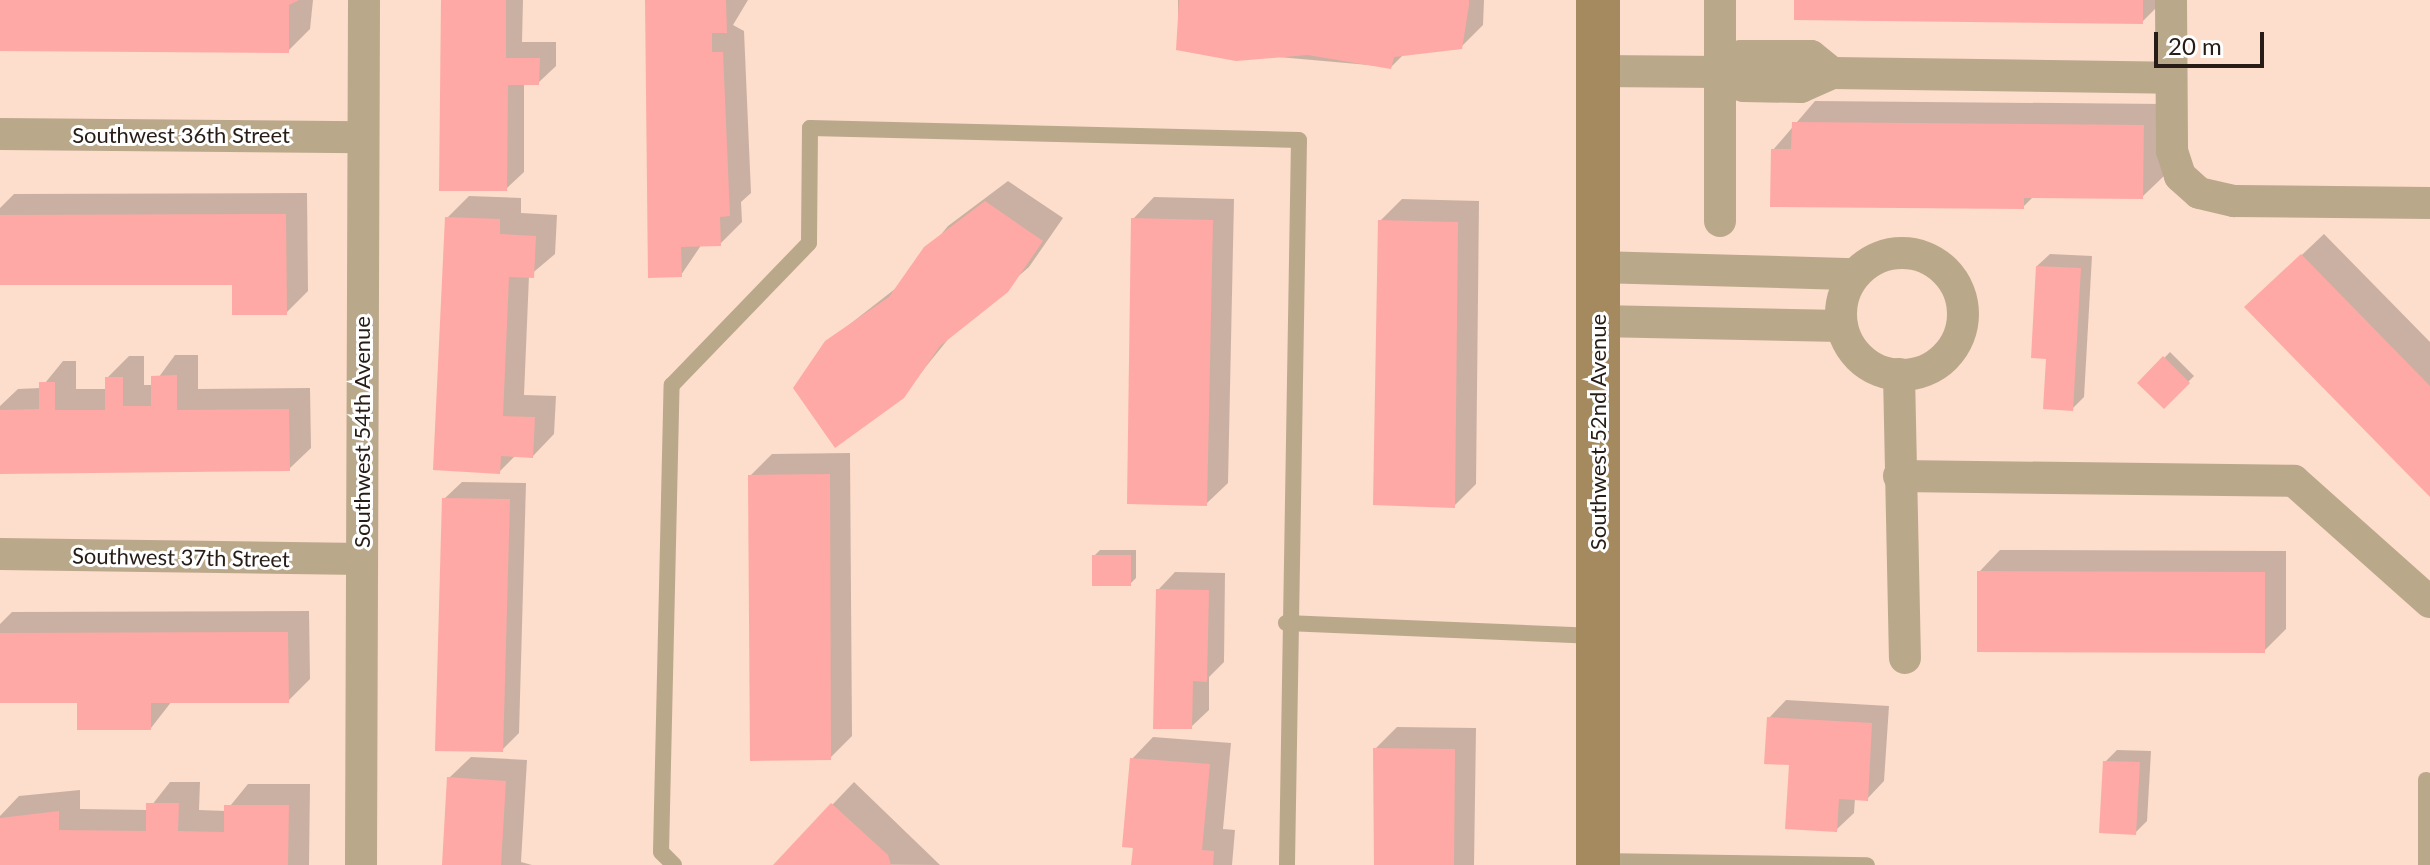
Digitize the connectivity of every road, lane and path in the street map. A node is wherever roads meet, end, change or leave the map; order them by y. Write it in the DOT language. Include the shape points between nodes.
graph roads {
  1 [pos="364,0"];
  2 [pos="1598,0"];
  3 [pos="1720,0"];
  4 [pos="2171,0"];
  5 [pos="1598,71"];
  6 [pos="1720,72"];
  7 [pos="2170,78"];
  8 [pos="0,134"];
  9 [pos="361,137"];
  10 [pos="2430,203"];
  11 [pos="1720,221"];
  12 [pos="1598,267"];
  13 [pos="1854,274"];
  14 [pos="1598,321"];
  15 [pos="1842,326"];
  16 [pos="1899,374"];
  17 [pos="1899,476"];
  18 [pos="0,554"];
  19 [pos="362,559"];
  20 [pos="2430,602"];
  21 [pos="1286,623"];
  22 [pos="1598,636"];
  23 [pos="1905,658"];
  24 [pos="2426,780"];
  25 [pos="1598,863"];
  26 [pos="361,865"];
  27 [pos="674,865"];
  28 [pos="1287,865"];
  29 [pos="1867,865"];
  30 [pos="2426,865"];
  1 -- 9 [label="street, Southwest 54th Avenue"];
  2 -- 5 [label="street, Southwest 52nd Avenue"];
  3 -- 6 [label="street"];
  4 -- 7 [label="street"];
  5 -- 6 [label="street"];
  5 -- 12 [label="street, Southwest 52nd Avenue"];
  6 -- 7 [label="street" via="1741,56 1811,56 1832,73"];
  6 -- 11 [label="street"];
  7 -- 10 [label="street" via="2172,151 2180,176 2199,193 2234,201"];
  8 -- 9 [label="street, Southwest 36th Street"];
  9 -- 19 [label="street, Southwest 54th Avenue"];
  12 -- 13 [label="street"];
  12 -- 14 [label="street, Southwest 52nd Avenue"];
  13 -- 15 [label="street" via="1844,293"];
  13 -- 16 [label="street" via="1891,253 1918,254 1953,279 1962,299 1959,338 1929,369"];
  14 -- 15 [label="street"];
  14 -- 22 [label="street, Southwest 52nd Avenue"];
  15 -- 16 [label="street" via="1868,365"];
  16 -- 17 [label="street"];
  17 -- 20 [label="street" via="2294,481"];
  17 -- 23 [label="street"];
  18 -- 19 [label="street, Southwest 37th Street"];
  19 -- 26 [label="street, Southwest 54th Avenue"];
  21 -- 22 [label="lane"];
  21 -- 27 [label="lane" via="1299,140 810,128 809,243 672,385 661,852"];
  21 -- 28 [label="lane"];
  22 -- 25 [label="street, Southwest 52nd Avenue"];
  24 -- 30 [label="lane"];
  25 -- 29 [label="lane"];
}
